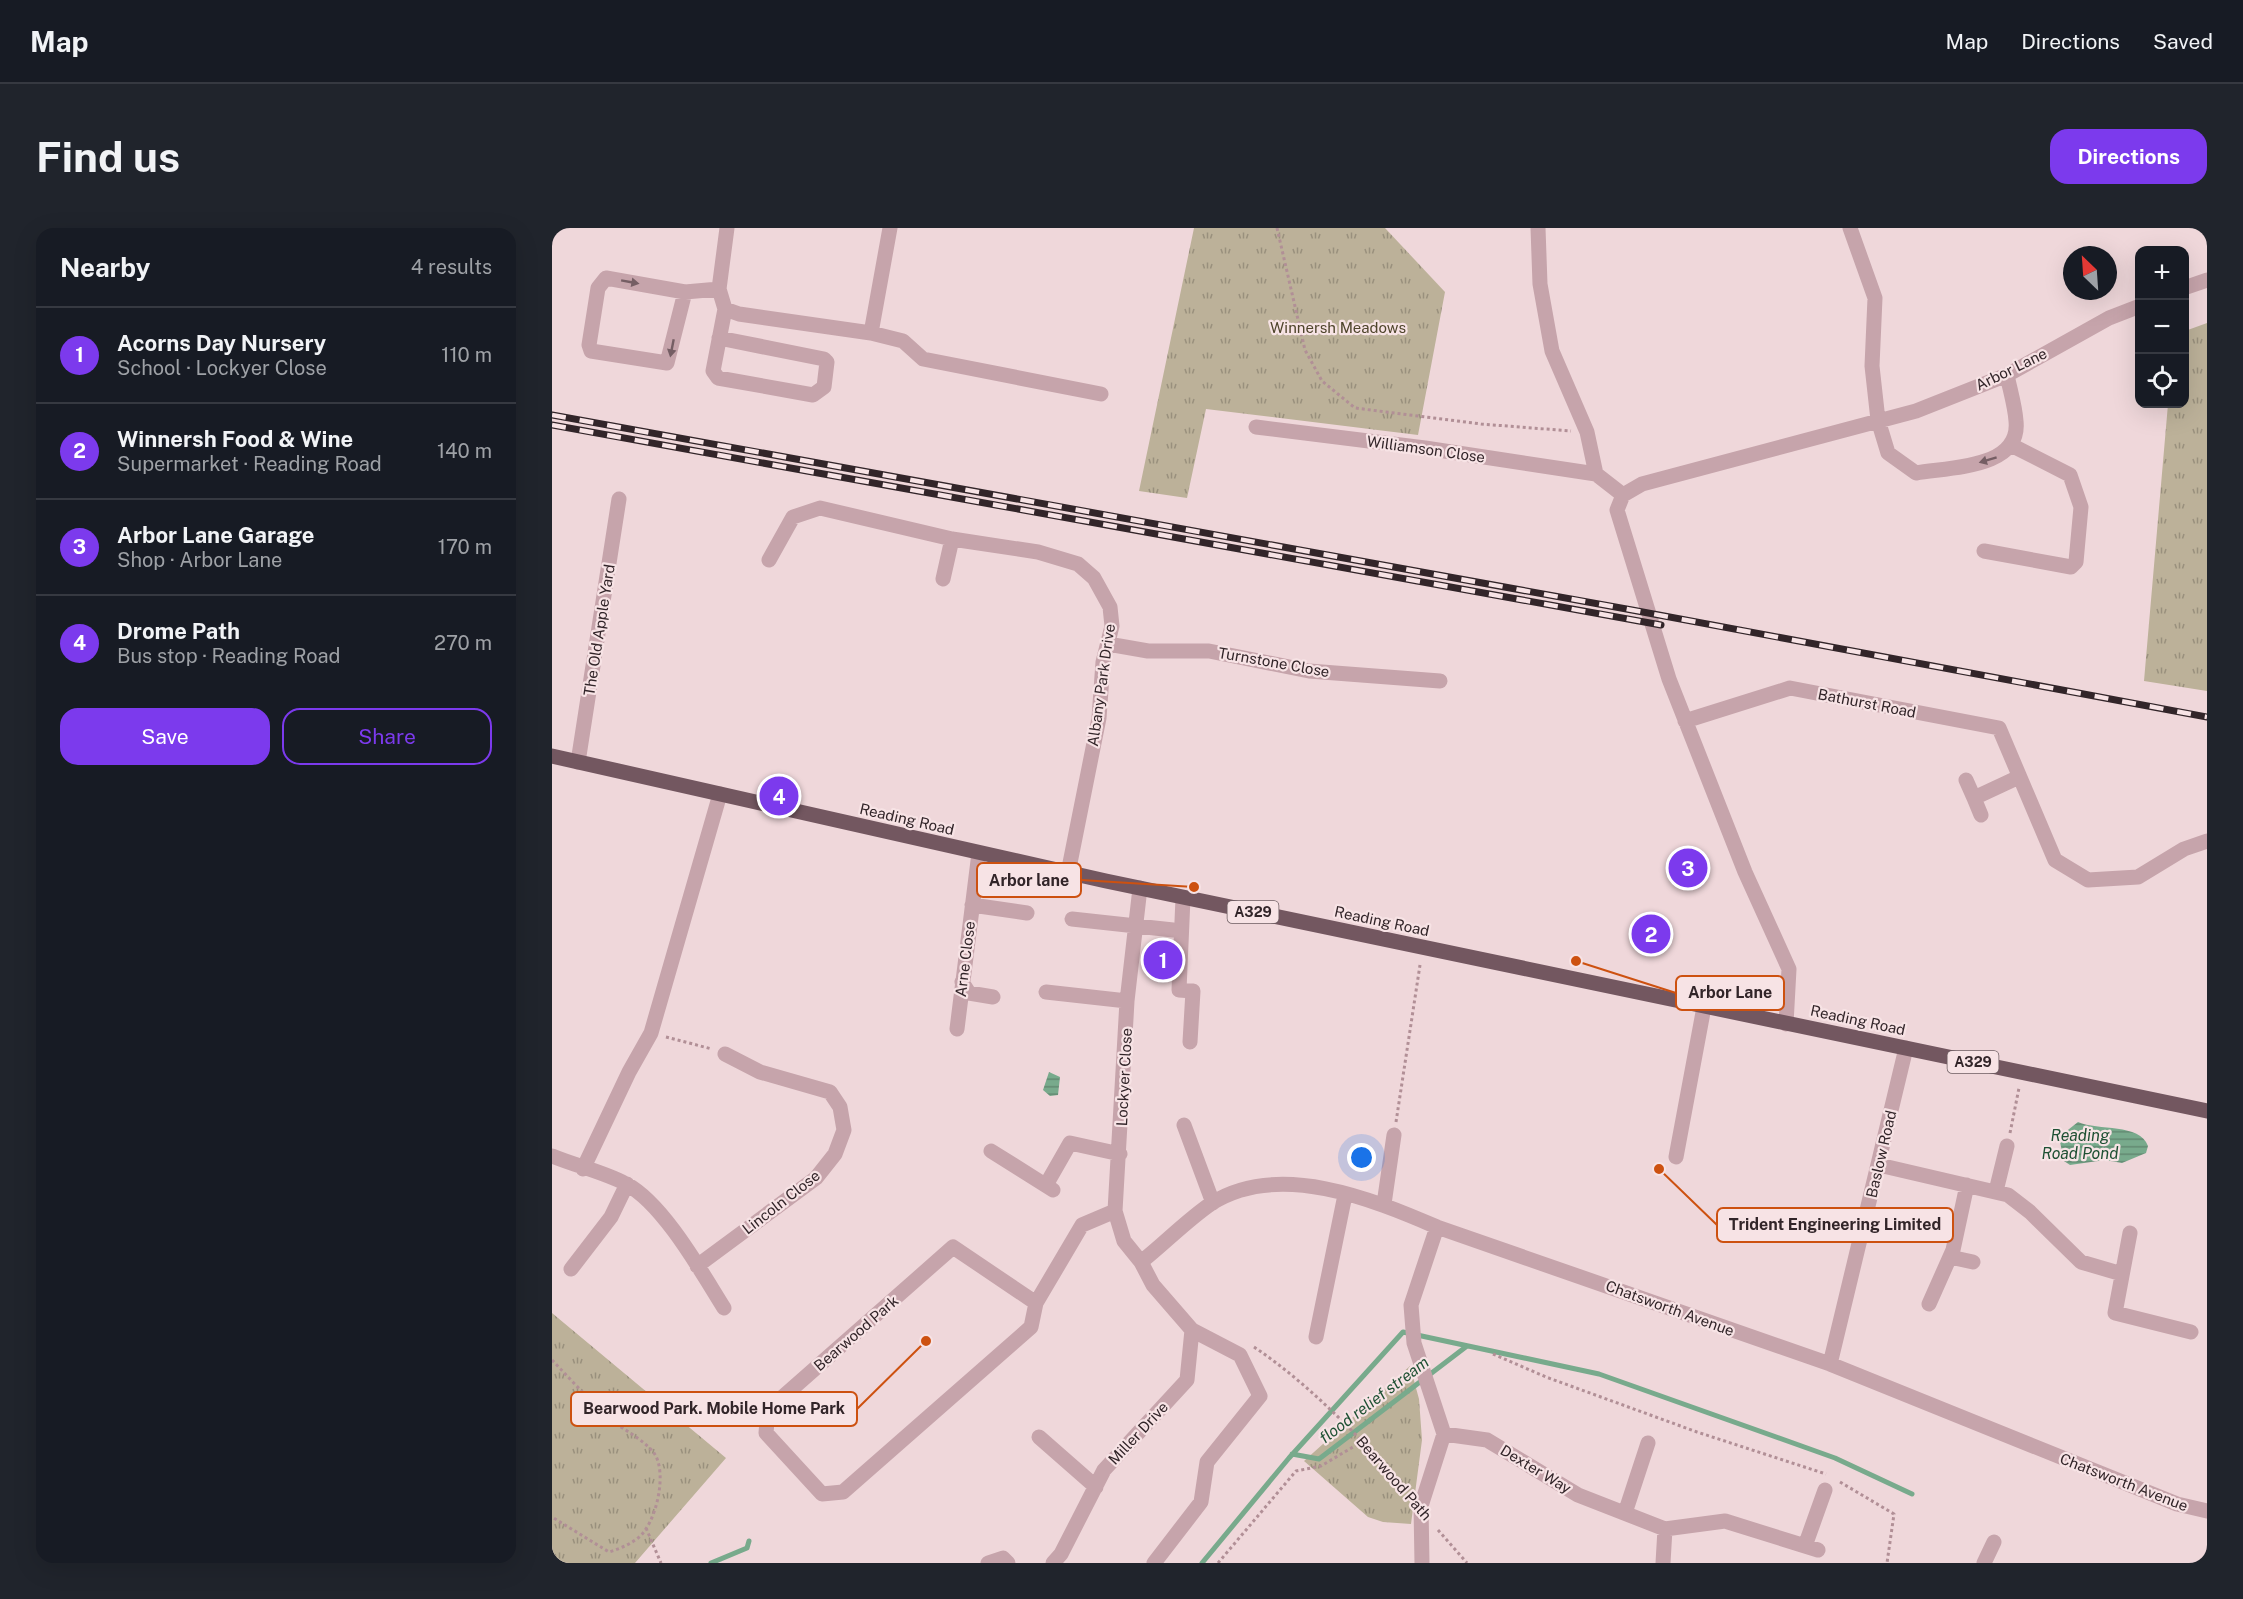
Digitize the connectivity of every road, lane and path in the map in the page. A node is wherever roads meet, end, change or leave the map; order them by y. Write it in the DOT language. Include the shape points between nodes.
graph roads {
  1 [pos="727,228"];
  2 [pos="890,228"];
  3 [pos="1277,228"];
  4 [pos="1538,228"];
  5 [pos="1850,228"];
  6 [pos="2207,280"];
  7 [pos="2189,286"];
  8 [pos="719,289"];
  9 [pos="685,292"];
  10 [pos="2135,308"];
  11 [pos="725,309"];
  12 [pos="871,333"];
  13 [pos="719,339"];
  14 [pos="2007,375"];
  15 [pos="1101,394"];
  16 [pos="1878,420"];
  17 [pos="1256,427"];
  18 [pos="1587,432"];
  19 [pos="2011,445"];
  20 [pos="1596,474"];
  21 [pos="1623,495"];
  22 [pos="619,499"];
  23 [pos="952,539"];
  24 [pos="1984,551"];
  25 [pos="769,560"];
  26 [pos="943,579"];
  27 [pos="1108,644"];
  28 [pos="1440,681"];
  29 [pos="1685,721"];
  30 [pos="552,756"];
  31 [pos="578,762"];
  32 [pos="2019,777"];
  33 [pos="1966,780"];
  34 [pos="720,794"];
  35 [pos="1974,798"];
  36 [pos="1981,815"];
  37 [pos="2207,841"];
  38 [pos="979,853"];
  39 [pos="1068,873"];
  40 [pos="1140,888"];
  41 [pos="1183,898"];
  42 [pos="972,905"];
  43 [pos="1028,913"];
  44 [pos="1072,919"];
  45 [pos="1138,926"];
  46 [pos="1173,930"];
  47 [pos="1420,965"];
  48 [pos="962,982"];
  49 [pos="1046,992"];
  50 [pos="993,998"];
  51 [pos="1127,1001"];
  52 [pos="1704,1007"];
  53 [pos="1786,1024"];
  54 [pos="957,1029"];
  55 [pos="651,1033"];
  56 [pos="1190,1042"];
  57 [pos="1906,1048"];
  58 [pos="725,1054"];
  59 [pos="2019,1088"];
  60 [pos="2207,1111"];
  61 [pos="1184,1125"];
  62 [pos="1394,1135"];
  63 [pos="2007,1146"];
  64 [pos="991,1151"];
  65 [pos="1120,1154"];
  66 [pos="552,1156"];
  67 [pos="1676,1157"];
  68 [pos="1879,1165"];
  69 [pos="583,1168"];
  70 [pos="627,1184"];
  71 [pos="1967,1185"];
  72 [pos="1996,1191"];
  73 [pos="1345,1195"];
  74 [pos="1213,1203"];
  75 [pos="1384,1204"];
  76 [pos="1115,1211"];
  77 [pos="1437,1227"];
  78 [pos="2130,1233"];
  79 [pos="1950,1257"];
  80 [pos="1142,1262"];
  81 [pos="1973,1262"];
  82 [pos="697,1266"];
  83 [pos="571,1269"];
  84 [pos="2122,1274"];
  85 [pos="1036,1303"];
  86 [pos="1929,1304"];
  87 [pos="724,1308"];
  88 [pos="1191,1330"];
  89 [pos="2191,1332"];
  90 [pos="1316,1337"];
  91 [pos="1492,1354"];
  92 [pos="552,1360"];
  93 [pos="1830,1364"];
  94 [pos="1316,1398"];
  95 [pos="1444,1434"];
  96 [pos="1039,1437"];
  97 [pos="1363,1441"];
  98 [pos="1648,1443"];
  99 [pos="1096,1487"];
  100 [pos="1826,1490"];
  101 [pos="1421,1506"];
  102 [pos="2207,1511"];
  103 [pos="1625,1513"];
  104 [pos="552,1517"];
  105 [pos="646,1528"];
  106 [pos="1665,1529"];
  107 [pos="1994,1542"];
  108 [pos="661,1563"];
  109 [pos="988,1563"];
  110 [pos="1008,1563"];
  111 [pos="1053,1563"];
  112 [pos="1154,1563"];
  113 [pos="1218,1563"];
  114 [pos="1422,1563"];
  115 [pos="1467,1563"];
  116 [pos="1663,1563"];
  117 [pos="1887,1563"];
  118 [pos="1984,1563"];
  1 -- 8 [label="street"];
  2 -- 12 [label="street"];
  3 -- 18 [label="path" via="1305,350 1322,381 1355,408"];
  4 -- 18 [label="street" via="1540,284 1552,351"];
  5 -- 16 [label="street" via="1875,298 1872,366"];
  6 -- 7 [label="street"];
  8 -- 9 [label="street"];
  8 -- 11 [label="street"];
  9 -- 9 [label="street, one-way" via="667,363 591,351 598,288 606,278"];
  10 -- 14 [label="street, Arbor Lane"];
  11 -- 12 [label="street"];
  11 -- 13 [label="street"];
  12 -- 15 [label="street" via="903,341 923,359"];
  13 -- 13 [label="street" via="713,371 718,378 813,395 824,387 824,359"];
  14 -- 16 [label="street, Arbor Lane" via="1916,411"];
  14 -- 19 [label="street" via="2017,423"];
  19 -- 16 [label="street, one-way" via="1993,460 1916,473 1888,453"];
  16 -- 21 [label="street, Arbor Lane" via="1642,484"];
  17 -- 20 [label="street, Williamson Close"];
  18 -- 20 [label="street"];
  19 -- 24 [label="street" via="2070,475 2081,507 2076,561 2071,567"];
  20 -- 21 [label="street"];
  21 -- 29 [label="street" via="1617,510 1626,544"];
  22 -- 31 [label="street, The Old Apple Yard"];
  23 -- 25 [label="street, Albany Park Drive" via="820,508 793,517"];
  23 -- 26 [label="street"];
  23 -- 27 [label="street, Albany Park Drive" via="1038,552 1078,564 1094,578 1110,607 1112,626"];
  27 -- 28 [label="street, Turnstone Close" via="1148,651 1209,651 1309,671"];
  27 -- 39 [label="street, Albany Park Drive" via="1100,679 1099,718"];
  29 -- 32 [label="street, Bathurst Road" via="1790,688 2000,728"];
  29 -- 53 [label="street" via="1745,872 1789,969"];
  30 -- 31 [label="main road, Reading Road / A329"];
  31 -- 34 [label="main road, Reading Road / A329"];
  32 -- 35 [label="street"];
  32 -- 37 [label="street, Bathurst Road" via="2055,860 2088,880 2138,877 2184,849"];
  33 -- 35 [label="street"];
  34 -- 38 [label="main road, Reading Road / A329"];
  34 -- 55 [label="street"];
  35 -- 36 [label="street"];
  38 -- 39 [label="main road, Reading Road / A329"];
  38 -- 42 [label="street, Arne Close"];
  39 -- 40 [label="main road, Reading Road / A329"];
  40 -- 41 [label="main road, Reading Road / A329"];
  40 -- 45 [label="street, Lockyer Close"];
  41 -- 52 [label="main road, Reading Road / A329"];
  41 -- 56 [label="street" via="1179,990 1193,992"];
  42 -- 43 [label="street"];
  42 -- 48 [label="street, Arne Close"];
  44 -- 45 [label="street"];
  45 -- 46 [label="street"];
  45 -- 51 [label="street, Lockyer Close"];
  47 -- 62 [label="path"];
  48 -- 50 [label="street" via="969,993"];
  48 -- 54 [label="street, Arne Close"];
  49 -- 51 [label="street"];
  51 -- 65 [label="street, Lockyer Close"];
  52 -- 53 [label="main road, Reading Road / A329"];
  52 -- 67 [label="street"];
  53 -- 57 [label="main road, Reading Road / A329"];
  55 -- 58 [label="path"];
  55 -- 69 [label="street"];
  57 -- 60 [label="main road, Reading Road / A329"];
  57 -- 68 [label="street, Baslow Road"];
  58 -- 82 [label="street, Lincoln Close" via="760,1072 830,1092 840,1107 844,1130 835,1154 816,1178"];
  59 -- 63 [label="path"];
  61 -- 74 [label="street"];
  62 -- 75 [label="street"];
  63 -- 72 [label="street"];
  64 -- 65 [label="street" via="1049,1188 1070,1143"];
  65 -- 76 [label="street, Lockyer Close"];
  66 -- 69 [label="street"];
  68 -- 71 [label="street"];
  68 -- 93 [label="street, Baslow Road"];
  69 -- 70 [label="street"];
  70 -- 82 [label="street" via="650,1203"];
  70 -- 83 [label="street" via="611,1217"];
  71 -- 72 [label="street"];
  71 -- 79 [label="street"];
  72 -- 84 [label="street" via="2020,1203 2081,1262"];
  73 -- 74 [label="street, Chatsworth Avenue" via="1284,1185 1242,1189"];
  73 -- 75 [label="street, Chatsworth Avenue"];
  73 -- 90 [label="street"];
  74 -- 80 [label="street, Chatsworth Avenue"];
  75 -- 77 [label="street, Chatsworth Avenue"];
  76 -- 80 [label="street, Lockyer Close" via="1124,1241"];
  76 -- 85 [label="street, Bearwood Park" via="1082,1225"];
  77 -- 93 [label="street, Chatsworth Avenue"];
  77 -- 95 [label="street" via="1411,1305 1414,1343"];
  78 -- 84 [label="street"];
  79 -- 81 [label="street"];
  79 -- 86 [label="street"];
  80 -- 88 [label="street" via="1153,1285"];
  82 -- 87 [label="street"];
  84 -- 89 [label="street" via="2115,1313"];
  85 -- 85 [label="street, Bearwood Park" via="953,1247 768,1410 766,1433 822,1494 843,1492 1031,1327"];
  88 -- 99 [label="street, Miller Drive" via="1186,1380 1104,1470"];
  88 -- 112 [label="street" via="1240,1355 1260,1396 1207,1462 1201,1502"];
  91 -- 117 [label="path" via="1697,1432 1824,1473 1894,1514"];
  92 -- 105 [label="path" via="612,1420 654,1454 660,1474 657,1505"];
  93 -- 102 [label="street, Chatsworth Avenue" via="2177,1504"];
  94 -- 97 [label="path, Bearwood Path"];
  95 -- 101 [label="street"];
  95 -- 103 [label="street, Dexter Way" via="1487,1440 1578,1495"];
  96 -- 99 [label="street"];
  97 -- 101 [label="path, Bearwood Path"];
  97 -- 113 [label="path" via="1321,1466 1296,1471"];
  98 -- 103 [label="street"];
  99 -- 111 [label="street, Miller Drive"];
  100 -- 106 [label="street, Dexter Way" via="1811,1548 1725,1521"];
  101 -- 114 [label="street"];
  101 -- 115 [label="path, Bearwood Path"];
  103 -- 106 [label="street, Dexter Way"];
  104 -- 105 [label="path" via="609,1552 640,1537"];
  105 -- 108 [label="path"];
  106 -- 116 [label="street"];
  107 -- 118 [label="street"];
  109 -- 110 [label="street" via="1003,1558"];
}
